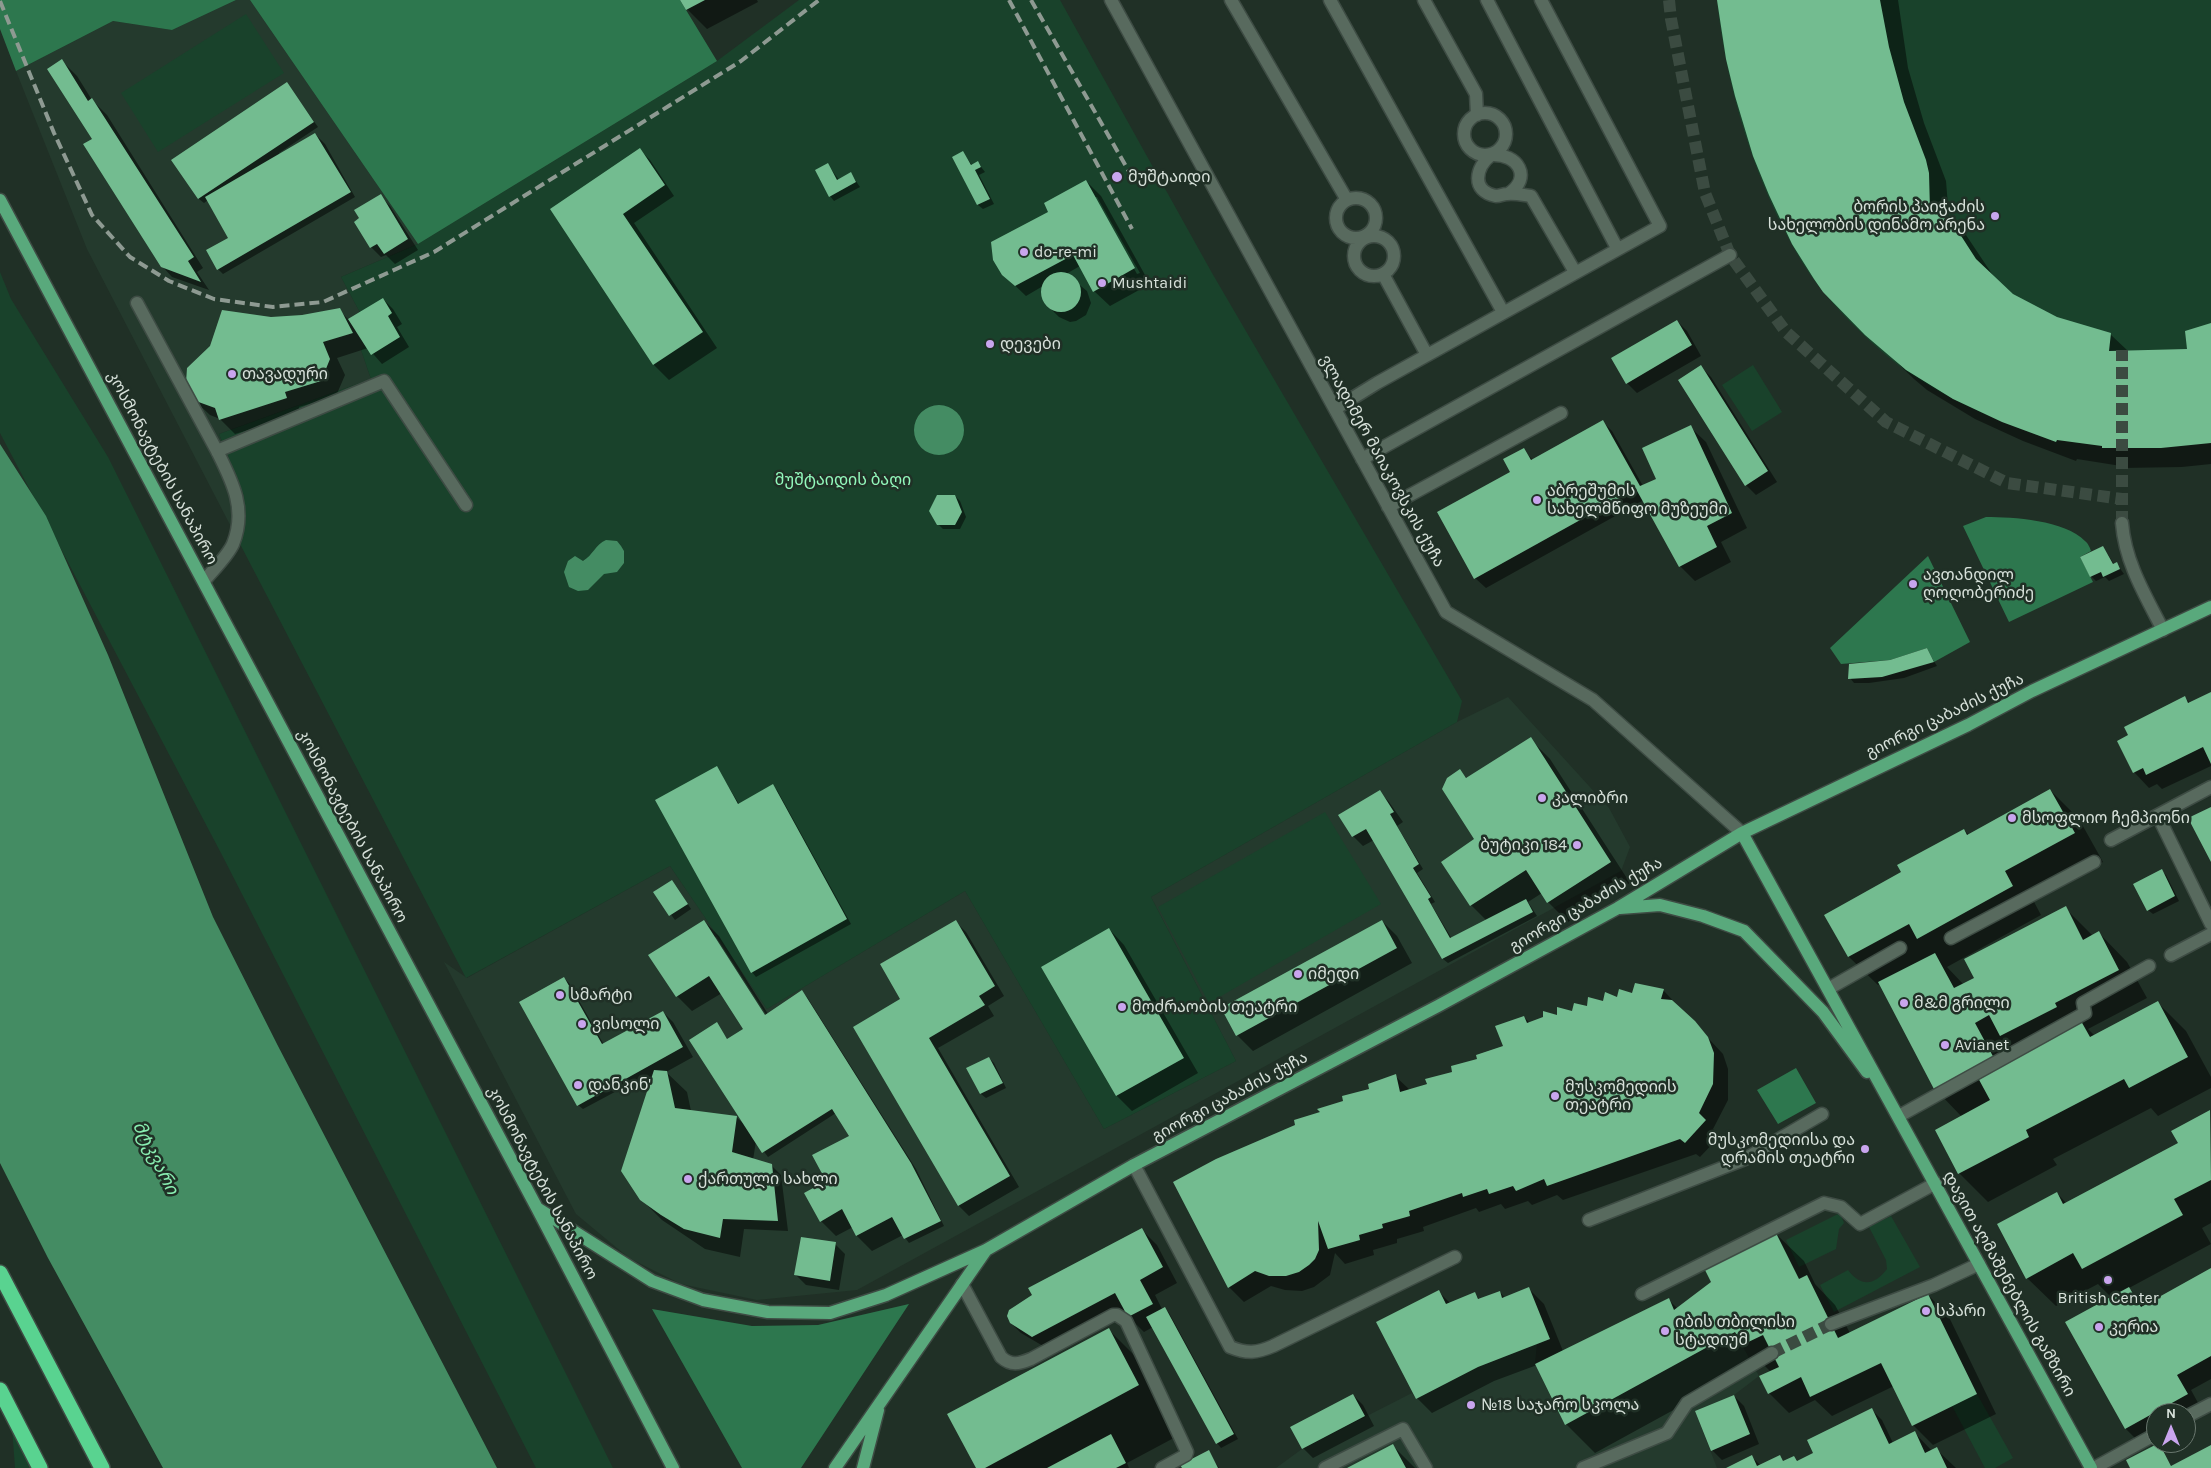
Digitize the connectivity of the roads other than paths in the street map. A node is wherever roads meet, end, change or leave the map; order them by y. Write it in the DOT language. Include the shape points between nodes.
graph roads {
  1 [pos="1111,0"];
  2 [pos="1231,0"];
  3 [pos="1330,0"];
  4 [pos="1424,0"];
  5 [pos="1487,0"];
  6 [pos="1541,0"];
  7 [pos="1477,115"];
  8 [pos="1491,155"];
  9 [pos="1508,194"];
  10 [pos="0,200"];
  11 [pos="1347,200"];
  12 [pos="1365,236"];
  13 [pos="1617,248"];
  14 [pos="1730,255"];
  15 [pos="1575,272"];
  16 [pos="1382,274"];
  17 [pos="137,303"];
  18 [pos="1503,312"];
  19 [pos="1427,355"];
  20 [pos="1334,409"];
  21 [pos="1561,413"];
  22 [pos="217,451"];
  23 [pos="1362,460"];
  24 [pos="466,505"];
  25 [pos="1388,507"];
  26 [pos="2122,523"];
  27 [pos="204,581"];
  28 [pos="2211,607"];
  29 [pos="2163,630"];
  30 [pos="2211,786"];
  31 [pos="2158,816"];
  32 [pos="1742,833"];
  33 [pos="2111,840"];
  34 [pos="2094,862"];
  35 [pos="1618,908"];
  36 [pos="2211,924"];
  37 [pos="2211,934"];
  38 [pos="1951,938"];
  39 [pos="1900,948"];
  40 [pos="2171,955"];
  41 [pos="2149,966"];
  42 [pos="1828,989"];
  43 [pos="1822,1114"];
  44 [pos="1899,1116"];
  45 [pos="1134,1165"];
  46 [pos="1936,1183"];
  47 [pos="537,1208"];
  48 [pos="1588,1220"];
  49 [pos="986,1250"];
  50 [pos="1455,1257"];
  51 [pos="1979,1264"];
  52 [pos="0,1273"];
  53 [pos="962,1284"];
  54 [pos="1642,1294"];
  55 [pos="1832,1324"];
  56 [pos="1772,1353"];
  57 [pos="0,1390"];
  58 [pos="882,1398"];
  59 [pos="2211,1404"];
  60 [pos="2196,1412"];
  61 [pos="2146,1439"];
  62 [pos="40,1468"];
  63 [pos="102,1468"];
  64 [pos="673,1468"];
  65 [pos="835,1468"];
  66 [pos="862,1468"];
  67 [pos="1162,1468"];
  68 [pos="1325,1468"];
  69 [pos="1426,1468"];
  70 [pos="1583,1468"];
  71 [pos="2093,1468"];
  1 -- 20 [label="street, ვლადიმერ მაიაკოვსკის ქუჩა"];
  2 -- 11 [label="street"];
  3 -- 18 [label="street"];
  4 -- 7 [label="street" via="1476,94"];
  5 -- 13 [label="street"];
  6 -- 13 [label="street" via="1660,226"];
  7 -- 8 [label="street" via="1469,120 1464,138 1475,153"];
  7 -- 8 [label="street" via="1495,116 1506,131 1501,148"];
  8 -- 9 [label="street" via="1509,156 1520,171 1516,189"];
  8 -- 9 [label="street" via="1483,162 1478,180 1490,194"];
  9 -- 15 [label="street" via="1531,196"];
  10 -- 27 [label="main road, კოსმონავტების სანაპირო"];
  11 -- 12 [label="street" via="1365,199 1376,214 1372,231"];
  11 -- 12 [label="street" via="1336,214 1336,223 1347,237"];
  12 -- 16 [label="street" via="1383,237 1394,251 1390,269"];
  12 -- 16 [label="street" via="1357,242 1353,260 1364,274"];
  13 -- 15 [label="street"];
  14 -- 23 [label="street"];
  15 -- 18 [label="street"];
  16 -- 19 [label="street"];
  17 -- 22 [label="street"];
  18 -- 19 [label="street"];
  19 -- 20 [label="street"];
  20 -- 23 [label="street, ვლადიმერ მაიაკოვსკის ქუჩა"];
  21 -- 25 [label="street"];
  22 -- 24 [label="street" via="384,381"];
  22 -- 27 [label="street" via="235,488 239,517 232,544"];
  23 -- 25 [label="street, ვლადიმერ მაიაკოვსკის ქუჩა"];
  25 -- 32 [label="street, ვლადიმერ მაიაკოვსკის ქუჩა" via="1446,612 1593,700"];
  26 -- 29 [label="street" via="2130,564"];
  27 -- 47 [label="main road, კოსმონავტების სანაპირო"];
  28 -- 29 [label="main road, გიორგი ცაბაძის ქუჩა"];
  29 -- 32 [label="main road, გიორგი ცაბაძის ქუჩა"];
  30 -- 31 [label="street"];
  31 -- 33 [label="street"];
  31 -- 36 [label="street"];
  32 -- 35 [label="main road, გიორგი ცაბაძის ქუჩა"];
  32 -- 42 [label="main road, დავით აღმაშენებლის გამზირი"];
  34 -- 38 [label="street"];
  35 -- 44 [label="main road, დავით აღმაშენებლის გამზირი" via="1660,906 1703,916 1744,931 1823,1012"];
  35 -- 45 [label="main road, გიორგი ცაბაძის ქუჩა"];
  37 -- 40 [label="street"];
  39 -- 42 [label="street"];
  41 -- 44 [label="street" via="2083,1003 2085,1013"];
  42 -- 44 [label="main road, დავით აღმაშენებლის გამზირი"];
  43 -- 48 [label="street" via="1745,1160"];
  44 -- 46 [label="main road, დავით აღმაშენებლის გამზირი"];
  45 -- 49 [label="main road, გიორგი ცაბაძის ქუჩა"];
  45 -- 50 [label="street" via="1230,1347 1243,1353 1259,1352 1274,1346"];
  46 -- 51 [label="main road, დავით აღმაშენებლის გამზირი"];
  46 -- 54 [label="street" via="1860,1224 1841,1207 1824,1203"];
  47 -- 49 [label="main road, გიორგი ცაბაძის ქუჩა" via="652,1281 703,1300 768,1312 830,1313 886,1295"];
  47 -- 64 [label="main road, კოსმონავტების სანაპირო"];
  49 -- 53 [label="main road, გიორგი ცაბაძის ქუჩა"];
  51 -- 55 [label="street"];
  51 -- 71 [label="main road, დავით აღმაშენებლის გამზირი"];
  52 -- 63 [label="highway"];
  53 -- 58 [label="main road, გიორგი ცაბაძის ქუჩა"];
  53 -- 67 [label="street" via="1001,1358 1007,1363 1020,1364 1113,1315 1126,1321 1186,1452"];
  56 -- 70 [label="street" via="1687,1403 1667,1433"];
  57 -- 62 [label="highway"];
  58 -- 65 [label="main road, გიორგი ცაბაძის ქუჩა"];
  58 -- 66 [label="main road, გიორგი ცაბაძის ქუჩა"];
  59 -- 60 [label="street"];
  61 -- 71 [label="street"];
  68 -- 69 [label="street" via="1403,1429"];
}
